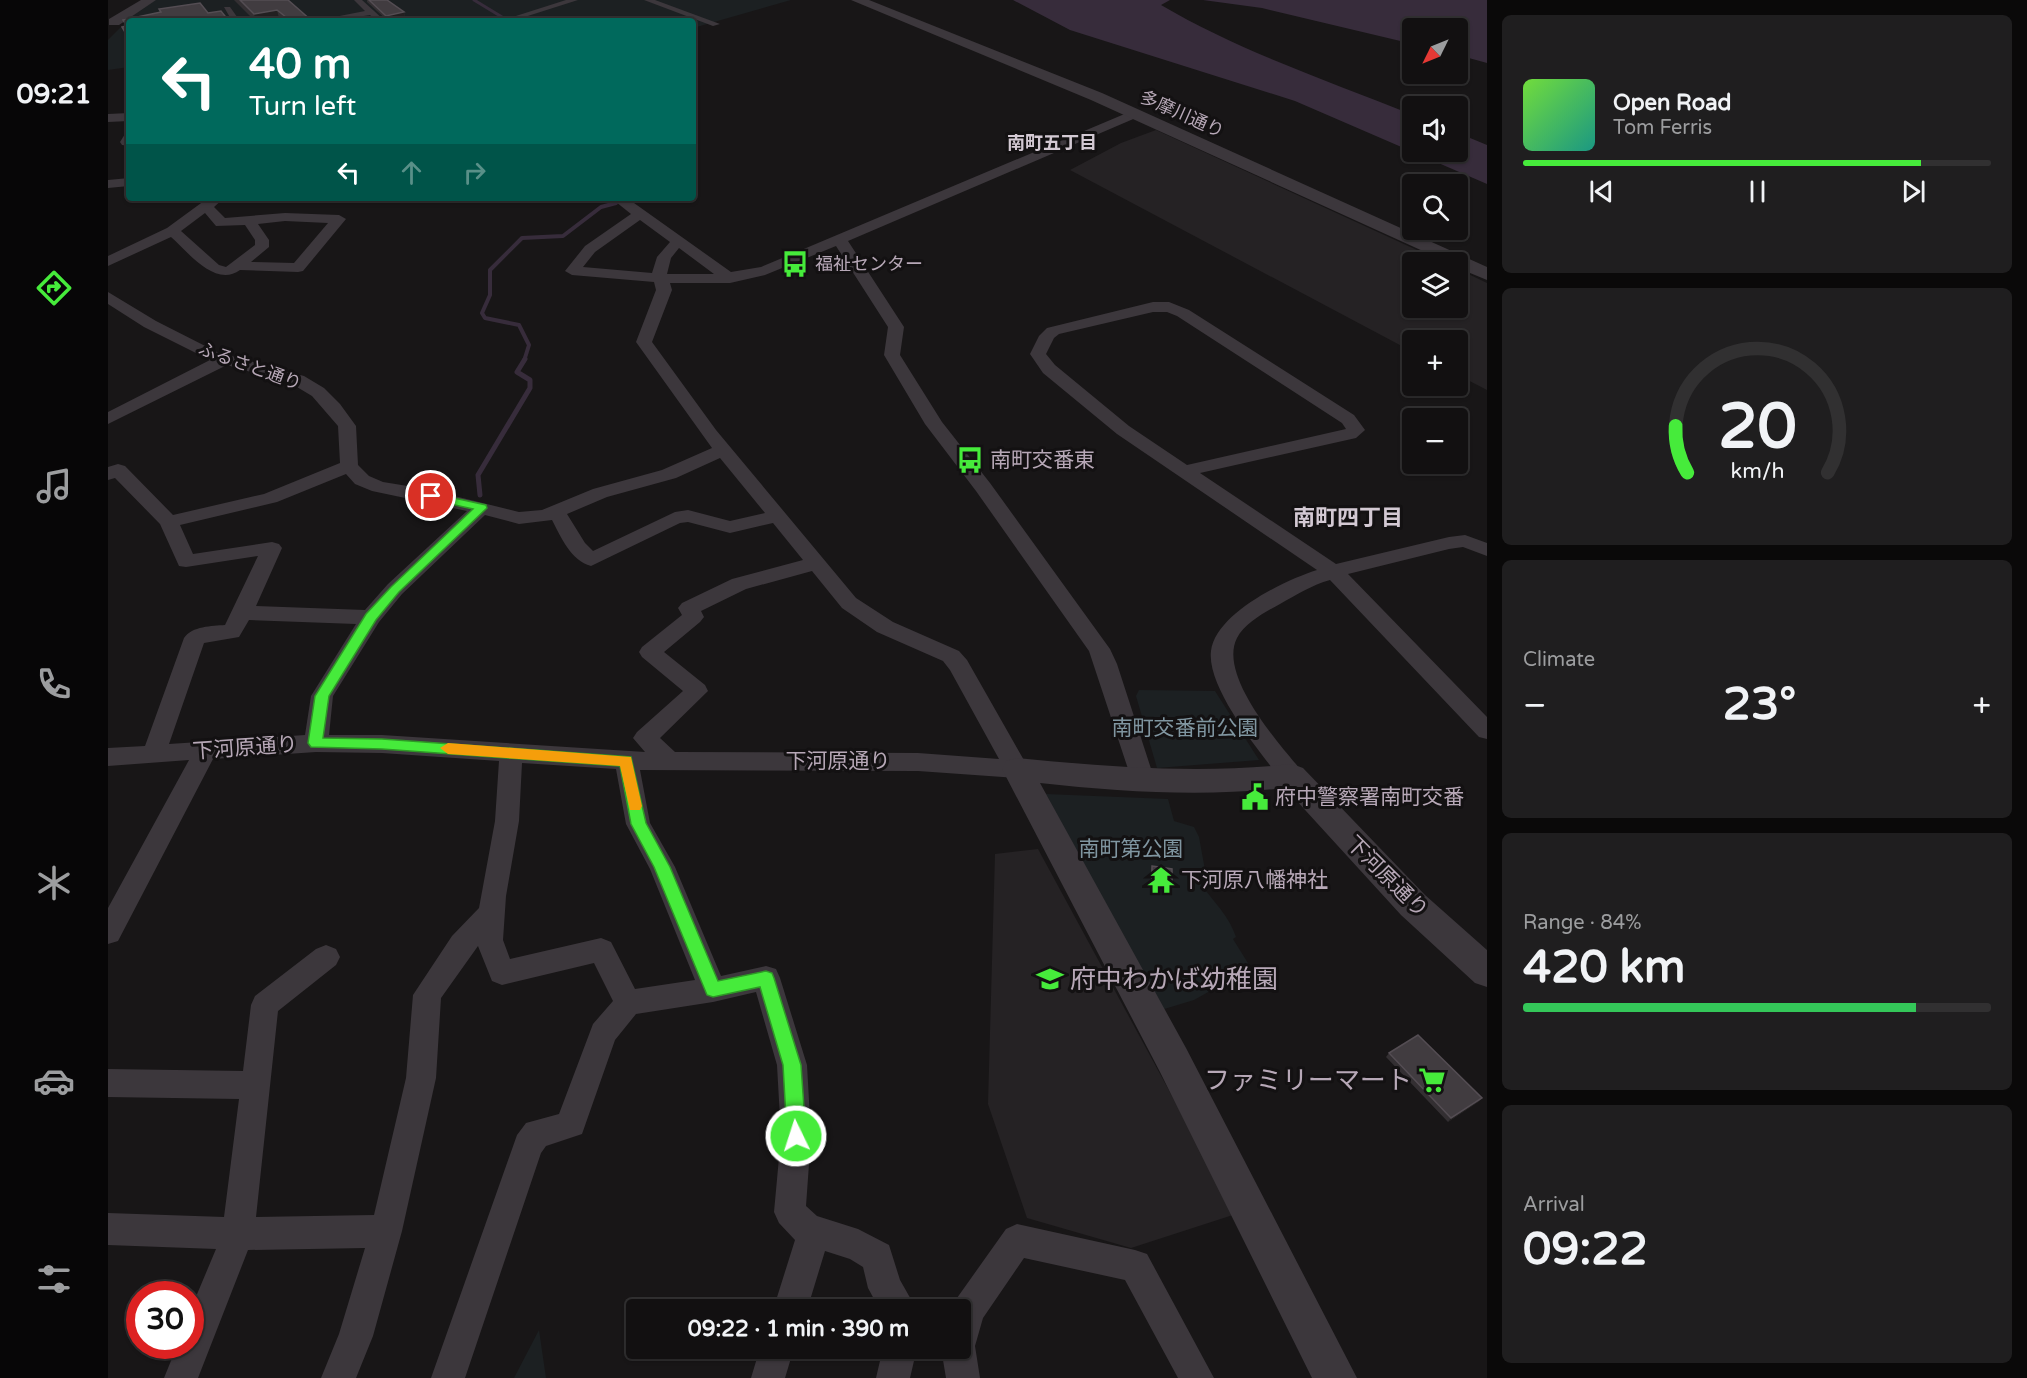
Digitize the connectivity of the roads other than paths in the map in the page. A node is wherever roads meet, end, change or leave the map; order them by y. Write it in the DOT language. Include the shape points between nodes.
graph roads {
  1 [pos="150,0"];
  2 [pos="358,0"];
  3 [pos="574,0"];
  4 [pos="648,0"];
  5 [pos="857,0"];
  6 [pos="226,9"];
  7 [pos="372,12"];
  8 [pos="234,18"];
  9 [pos="336,18"];
  10 [pos="378,18"];
  11 [pos="514,18"];
  12 [pos="716,24"];
  13 [pos="110,25"];
  14 [pos="1134,114"];
  15 [pos="126,117"];
  16 [pos="108,118"];
  17 [pos="126,182"];
  18 [pos="108,184"];
  19 [pos="622,201"];
  20 [pos="212,203"];
  21 [pos="640,214"];
  22 [pos="249,220"];
  23 [pos="172,231"];
  24 [pos="840,240"];
  25 [pos="678,241"];
  26 [pos="108,262"];
  27 [pos="240,266"];
  28 [pos="1487,274"];
  29 [pos="662,277"];
  30 [pos="730,278"];
  31 [pos="110,303"];
  32 [pos="225,359"];
  33 [pos="108,419"];
  34 [pos="723,450"];
  35 [pos="349,466"];
  36 [pos="1184,471"];
  37 [pos="108,474"];
  38 [pos="482,508"];
  39 [pos="556,511"];
  40 [pos="779,516"];
  41 [pos="169,522"];
  42 [pos="1465,542"];
  43 [pos="1487,550"];
  44 [pos="1487,560"];
  45 [pos="817,563"];
  46 [pos="1334,572"];
  47 [pos="243,613"];
  48 [pos="371,617"];
  49 [pos="1487,730"];
  50 [pos="316,743"];
  51 [pos="205,752"];
  52 [pos="511,753"];
  53 [pos="154,754"];
  54 [pos="108,757"];
  55 [pos="626,761"];
  56 [pos="670,762"];
  57 [pos="1017,769"];
  58 [pos="1292,776"];
  59 [pos="1143,781"];
  60 [pos="491,913"];
  61 [pos="108,933"];
  62 [pos="326,957"];
  63 [pos="1487,972"];
  64 [pos="713,990"];
  65 [pos="628,1003"];
  66 [pos="108,1083"];
  67 [pos="256,1085"];
  68 [pos="108,1229"];
  69 [pos="386,1231"];
  70 [pos="814,1232"];
  71 [pos="238,1234"];
  72 [pos="793,1299"];
  73 [pos="892,1299"];
  74 [pos="971,1307"];
  75 [pos="774,1359"];
  76 [pos="897,1359"];
  77 [pos="960,1359"];
  78 [pos="181,1378"];
  79 [pos="338,1378"];
  80 [pos="448,1378"];
  81 [pos="768,1378"];
  82 [pos="892,1378"];
  83 [pos="963,1378"];
  84 [pos="1197,1378"];
  85 [pos="1335,1378"];
  1 -- 13 [label="street"];
  2 -- 7 [label="street"];
  3 -- 11 [label="street"];
  4 -- 12 [label="street"];
  5 -- 14 [label="street, 多摩川通り"];
  6 -- 8 [label="street"];
  7 -- 9 [label="street"];
  7 -- 10 [label="street"];
  14 -- 24 [label="street"];
  14 -- 28 [label="street, 多摩川通り"];
  15 -- 16 [label="street"];
  17 -- 18 [label="street"];
  19 -- 21 [label="street"];
  20 -- 22 [label="street" via="221,223"];
  20 -- 23 [label="street"];
  21 -- 25 [label="street"];
  21 -- 29 [label="street" via="590,249 572,271"];
  22 -- 27 [label="street" via="262,240 262,248"];
  22 -- 27 [label="street" via="339,219 298,268"];
  23 -- 26 [label="street"];
  23 -- 27 [label="street" via="214,268 228,272"];
  24 -- 30 [label="street" via="765,271"];
  24 -- 59 [label="street" via="896,327 892,356 934,424 1099,649"];
  25 -- 29 [label="street" via="664,257 658,272"];
  25 -- 30 [label="street"];
  29 -- 30 [label="street"];
  29 -- 34 [label="street" via="664,290 644,342"];
  31 -- 32 [label="street, ふるさと通り"];
  32 -- 33 [label="street"];
  32 -- 35 [label="street, ふるさと通り" via="298,380 318,392 347,426"];
  34 -- 39 [label="street" via="669,474 600,493"];
  34 -- 40 [label="street"];
  35 -- 38 [label="street" via="362,480 379,488"];
  35 -- 41 [label="street" via="270,498"];
  36 -- 36 [label="street" via="1356,430 1347,418 1169,307 1153,307 1053,331 1047,336 1038,354 1049,369 1123,430"];
  36 -- 46 [label="street"];
  37 -- 41 [label="street" via="118,470"];
  38 -- 39 [label="street" via="519,518"];
  38 -- 48 [label="street"];
  39 -- 40 [label="street" via="577,547 591,560 675,518 688,516 730,527"];
  40 -- 45 [label="street"];
  41 -- 47 [label="street" via="186,561 272,548"];
  42 -- 43 [label="street"];
  42 -- 44 [label="street"];
  42 -- 46 [label="street"];
  45 -- 56 [label="street" via="740,584 689,608 693,617 650,652 697,691 645,738"];
  45 -- 57 [label="street" via="861,612 951,656"];
  46 -- 49 [label="street"];
  46 -- 58 [label="street" via="1313,578 1243,618 1232,630 1222,652 1234,692"];
  47 -- 48 [label="street"];
  47 -- 53 [label="street" via="231,632 195,638"];
  48 -- 50 [label="street" via="322,696"];
  50 -- 51 [label="street, 下河原通り"];
  50 -- 52 [label="street, 下河原通り"];
  51 -- 53 [label="street, 下河原通り"];
  51 -- 61 [label="street"];
  52 -- 55 [label="street, 下河原通り"];
  52 -- 60 [label="street" via="507,821"];
  53 -- 54 [label="street, 下河原通り"];
  55 -- 56 [label="street, 下河原通り"];
  55 -- 64 [label="street" via="639,824 662,867"];
  56 -- 57 [label="street, 下河原通り" via="918,762"];
  57 -- 59 [label="street, 下河原通り"];
  57 -- 85 [label="street" via="1173,1060"];
  58 -- 59 [label="street, 下河原通り" via="1243,782"];
  58 -- 63 [label="street, 下河原通り" via="1413,905"];
  60 -- 65 [label="street" via="489,940 502,973 601,950"];
  60 -- 69 [label="street" via="462,944 427,995 421,1078"];
  62 -- 67 [label="street" via="265,1005"];
  64 -- 65 [label="street"];
  64 -- 70 [label="street" via="766,978 792,1065 796,1136 790,1212"];
  65 -- 80 [label="street" via="603,1033 571,1124 537,1133 528,1145"];
  66 -- 67 [label="street"];
  67 -- 71 [label="street"];
  68 -- 71 [label="street"];
  69 -- 71 [label="street"];
  69 -- 79 [label="street" via="356,1336"];
  70 -- 72 [label="street"];
  70 -- 73 [label="street" via="858,1245 877,1257 885,1288"];
  71 -- 78 [label="street"];
  74 -- 84 [label="street" via="1017,1240 1135,1266"];
  75 -- 81 [label="street"];
  76 -- 82 [label="street"];
  77 -- 83 [label="street"];
}
